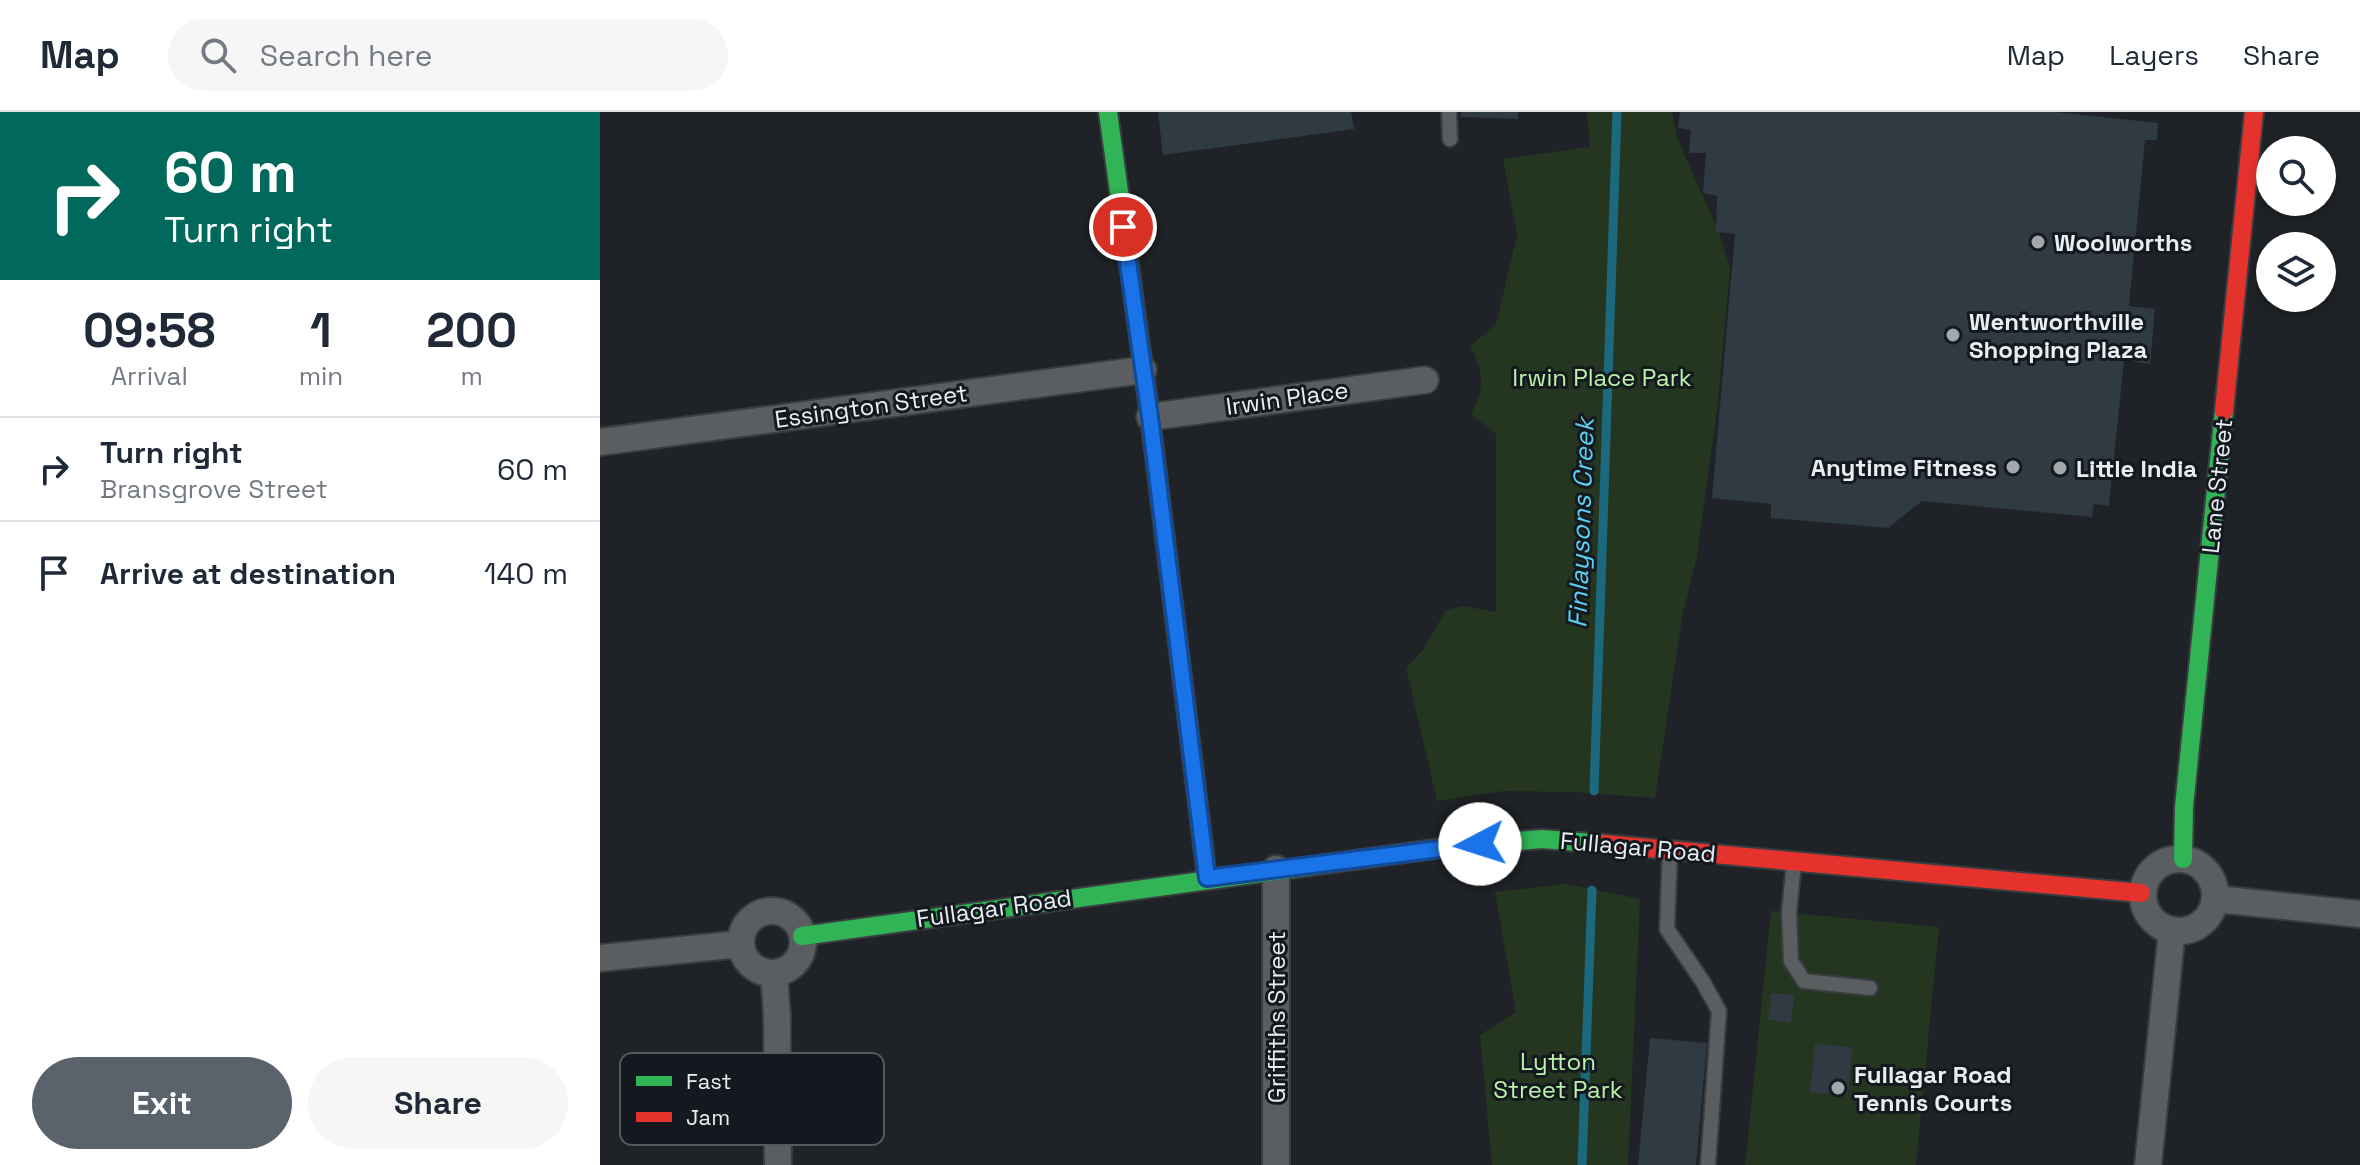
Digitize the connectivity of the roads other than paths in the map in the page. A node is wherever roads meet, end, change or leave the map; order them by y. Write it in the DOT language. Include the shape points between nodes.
graph roads {
  1 [pos="1108,112"];
  2 [pos="1449,112"];
  3 [pos="2254,112"];
  4 [pos="1450,139"];
  5 [pos="1143,370"];
  6 [pos="1425,380"];
  7 [pos="1150,417"];
  8 [pos="600,442"];
  9 [pos="1670,849"];
  10 [pos="2183,859"];
  11 [pos="1794,860"];
  12 [pos="1276,869"];
  13 [pos="1207,878"];
  14 [pos="2141,893"];
  15 [pos="2216,899"];
  16 [pos="2360,914"];
  17 [pos="2172,930"];
  18 [pos="802,936"];
  19 [pos="741,944"];
  20 [pos="600,958"];
  21 [pos="774,974"];
  22 [pos="1870,988"];
  23 [pos="777,1053"];
  24 [pos="778,1145"];
  25 [pos="778,1165"];
  26 [pos="1276,1165"];
  27 [pos="1708,1165"];
  28 [pos="2148,1165"];
  1 -- 5 [label="street"];
  2 -- 4 [label="lane"];
  3 -- 10 [label="street, Lane Street"];
  5 -- 7 [label="street"];
  5 -- 8 [label="street, Essington Street"];
  6 -- 7 [label="street, Irwin Place"];
  7 -- 13 [label="street"];
  9 -- 11 [label="street, Fullagar Road"];
  9 -- 12 [label="street, Fullagar Road" via="1542,839"];
  9 -- 27 [label="lane" via="1667,929 1719,1011"];
  10 -- 14 [label="street" via="2155,868"];
  10 -- 15 [label="street" via="2203,868"];
  11 -- 14 [label="street, Fullagar Road"];
  11 -- 22 [label="lane" via="1791,961 1804,981"];
  12 -- 13 [label="street, Fullagar Road"];
  12 -- 26 [label="street, Griffiths Street"];
  13 -- 18 [label="street, Fullagar Road"];
  14 -- 17 [label="street" via="2150,918"];
  15 -- 16 [label="street"];
  15 -- 17 [label="street" via="2202,923"];
  17 -- 28 [label="street"];
  18 -- 19 [label="street" via="793,920 768,912 751,919"];
  18 -- 21 [label="street" via="797,961"];
  19 -- 20 [label="street"];
  19 -- 21 [label="street" via="755,968"];
  21 -- 23 [label="street"];
  24 -- 25 [label="street"];
}
